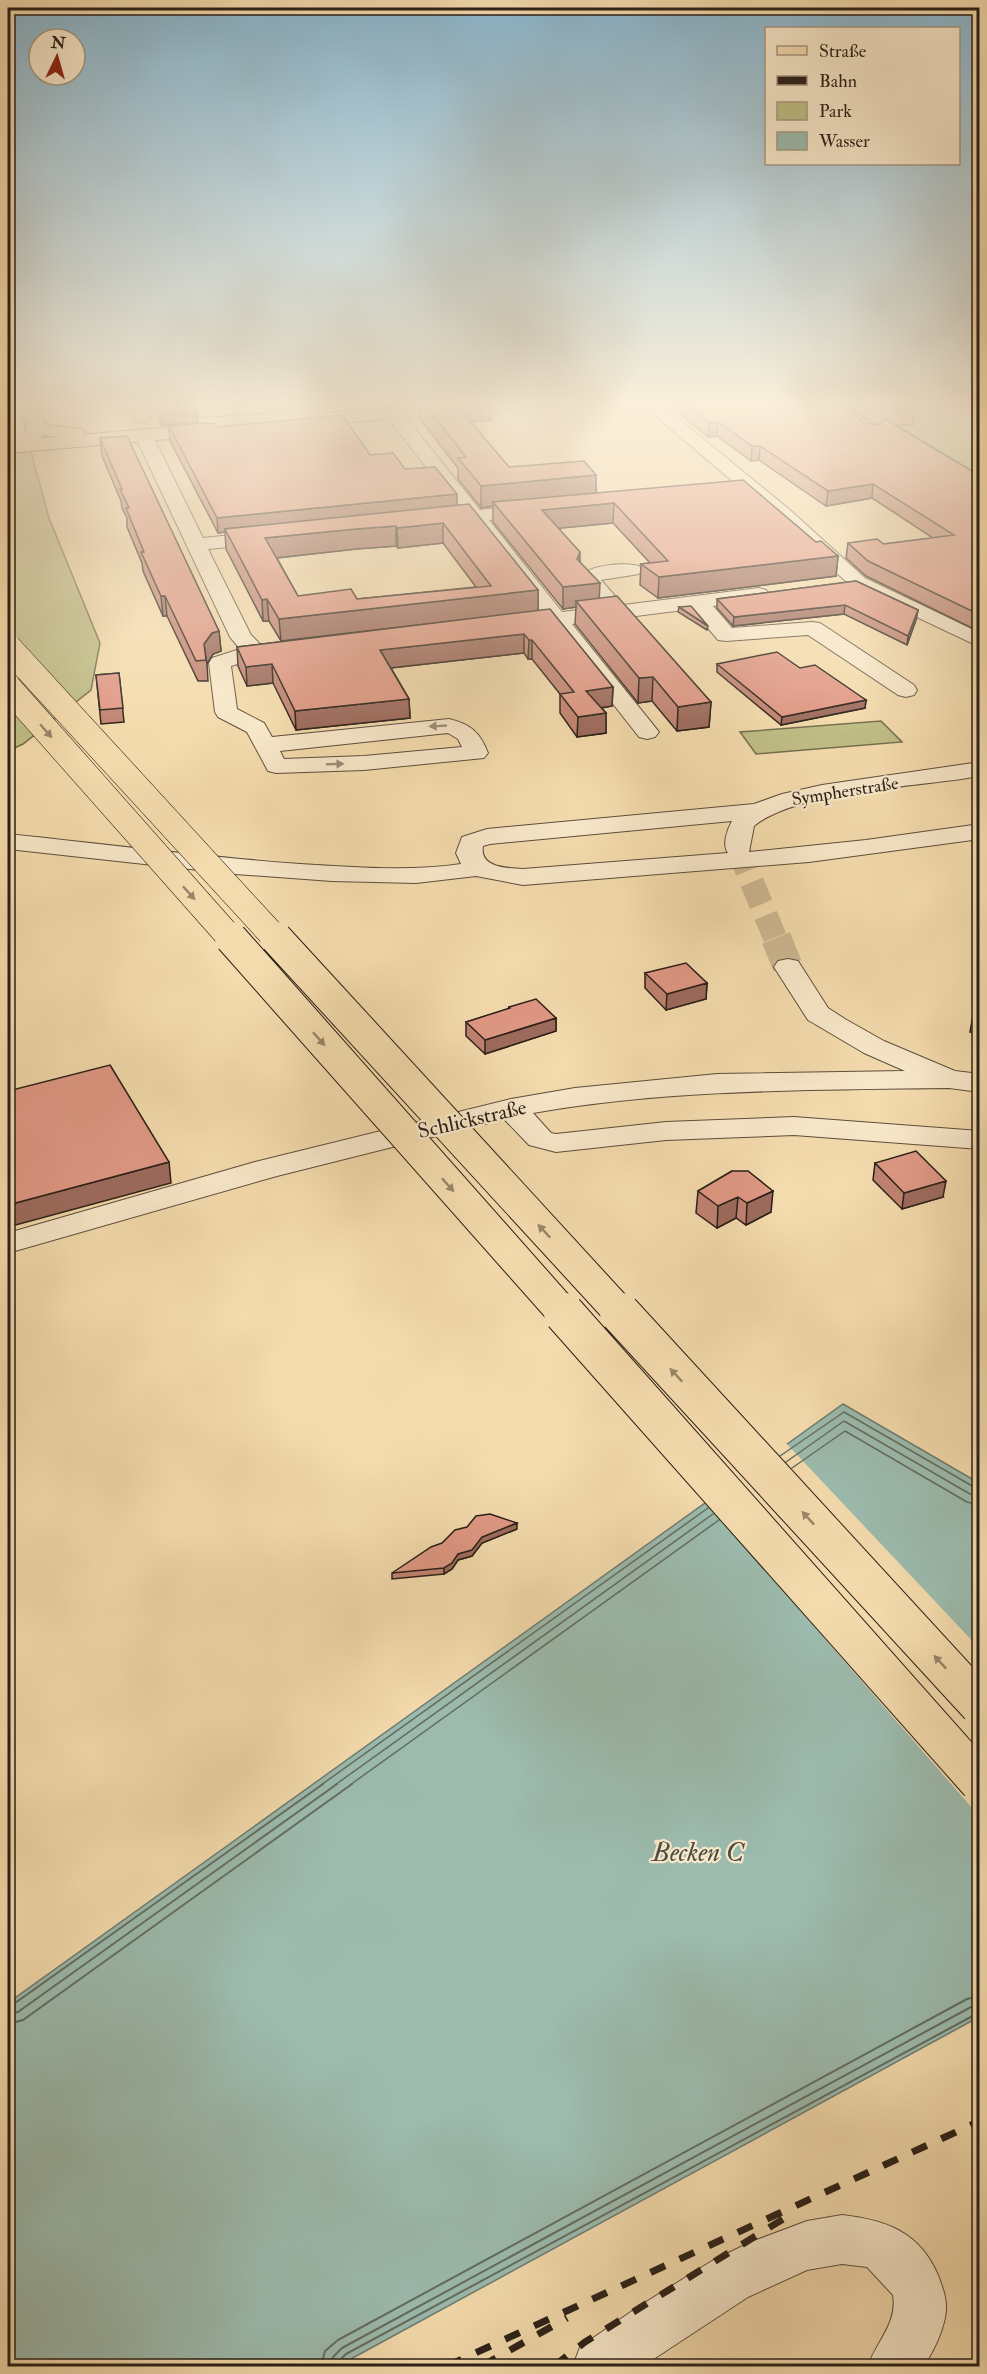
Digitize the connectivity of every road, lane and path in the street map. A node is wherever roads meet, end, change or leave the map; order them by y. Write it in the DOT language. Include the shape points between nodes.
graph roads {
  1 [pos="182,512"];
  2 [pos="471,512"];
  3 [pos="512,512"];
  4 [pos="780,512"];
  5 [pos="474,516"];
  6 [pos="417,521"];
  7 [pos="290,534"];
  8 [pos="197,544"];
  9 [pos="632,570"];
  10 [pos="858,582"];
  11 [pos="836,585"];
  12 [pos="778,592"];
  13 [pos="698,602"];
  14 [pos="620,611"];
  15 [pos="557,619"];
  16 [pos="500,626"];
  17 [pos="980,641"];
  18 [pos="8,647"];
  19 [pos="304,648"];
  20 [pos="256,651"];
  21 [pos="8,687"];
  22 [pos="906,690"];
  23 [pos="646,732"];
  24 [pos="265,745"];
  25 [pos="980,769"];
  26 [pos="762,811"];
  27 [pos="980,831"];
  28 [pos="8,842"];
  29 [pos="738,849"];
  30 [pos="478,868"];
  31 [pos="788,968"];
  32 [pos="949,1079"];
  33 [pos="980,1083"];
  34 [pos="511,1108"];
  35 [pos="980,1140"];
  36 [pos="8,1243"];
  37 [pos="980,1705"];
  38 [pos="980,1782"];
  39 [pos="599,2367"];
  40 [pos="894,2367"];
  1 -- 8 [label="street"];
  2 -- 5 [label="street"];
  3 -- 5 [label="street"];
  4 -- 10 [label="street"];
  5 -- 6 [label="street"];
  5 -- 15 [label="street"];
  7 -- 8 [label="street"];
  8 -- 20 [label="street" via="241,637"];
  9 -- 14 [label="street" via="588,578"];
  10 -- 11 [label="street"];
  10 -- 17 [label="street"];
  12 -- 13 [label="street"];
  13 -- 14 [label="street"];
  13 -- 22 [label="street" via="726,635 812,628"];
  14 -- 15 [label="street"];
  15 -- 16 [label="street"];
  15 -- 23 [label="street"];
  37 -- 18 [label="main road, one-way, bridge"];
  19 -- 20 [label="street"];
  20 -- 24 [label="street" via="223,660 219,666 225,712 256,728"];
  21 -- 38 [label="main road, one-way, bridge"];
  24 -- 24 [label="street, one-way" via="276,766 476,753 462,728 449,726"];
  25 -- 26 [label="street, Sympherstraße" via="809,795"];
  26 -- 29 [label="street, Sympherstraße" via="747,819 739,831"];
  26 -- 30 [label="street" via="487,837 471,842 469,848"];
  27 -- 30 [label="street" via="912,843 813,853 523,877"];
  28 -- 30 [label="street" via="256,869 374,876 455,873"];
  31 -- 32 [label="street" via="818,1014 874,1047"];
  32 -- 33 [label="street"];
  32 -- 34 [label="street, Schlickstraße" via="717,1083"];
  34 -- 35 [label="street" via="540,1139 556,1143 666,1131 794,1126"];
  34 -- 36 [label="street, Schlickstraße" via="266,1169"];
  39 -- 40 [label="street" via="724,2283 779,2255 806,2245 856,2239 875,2244 897,2258 914,2280 920,2300 918,2322"];
}
